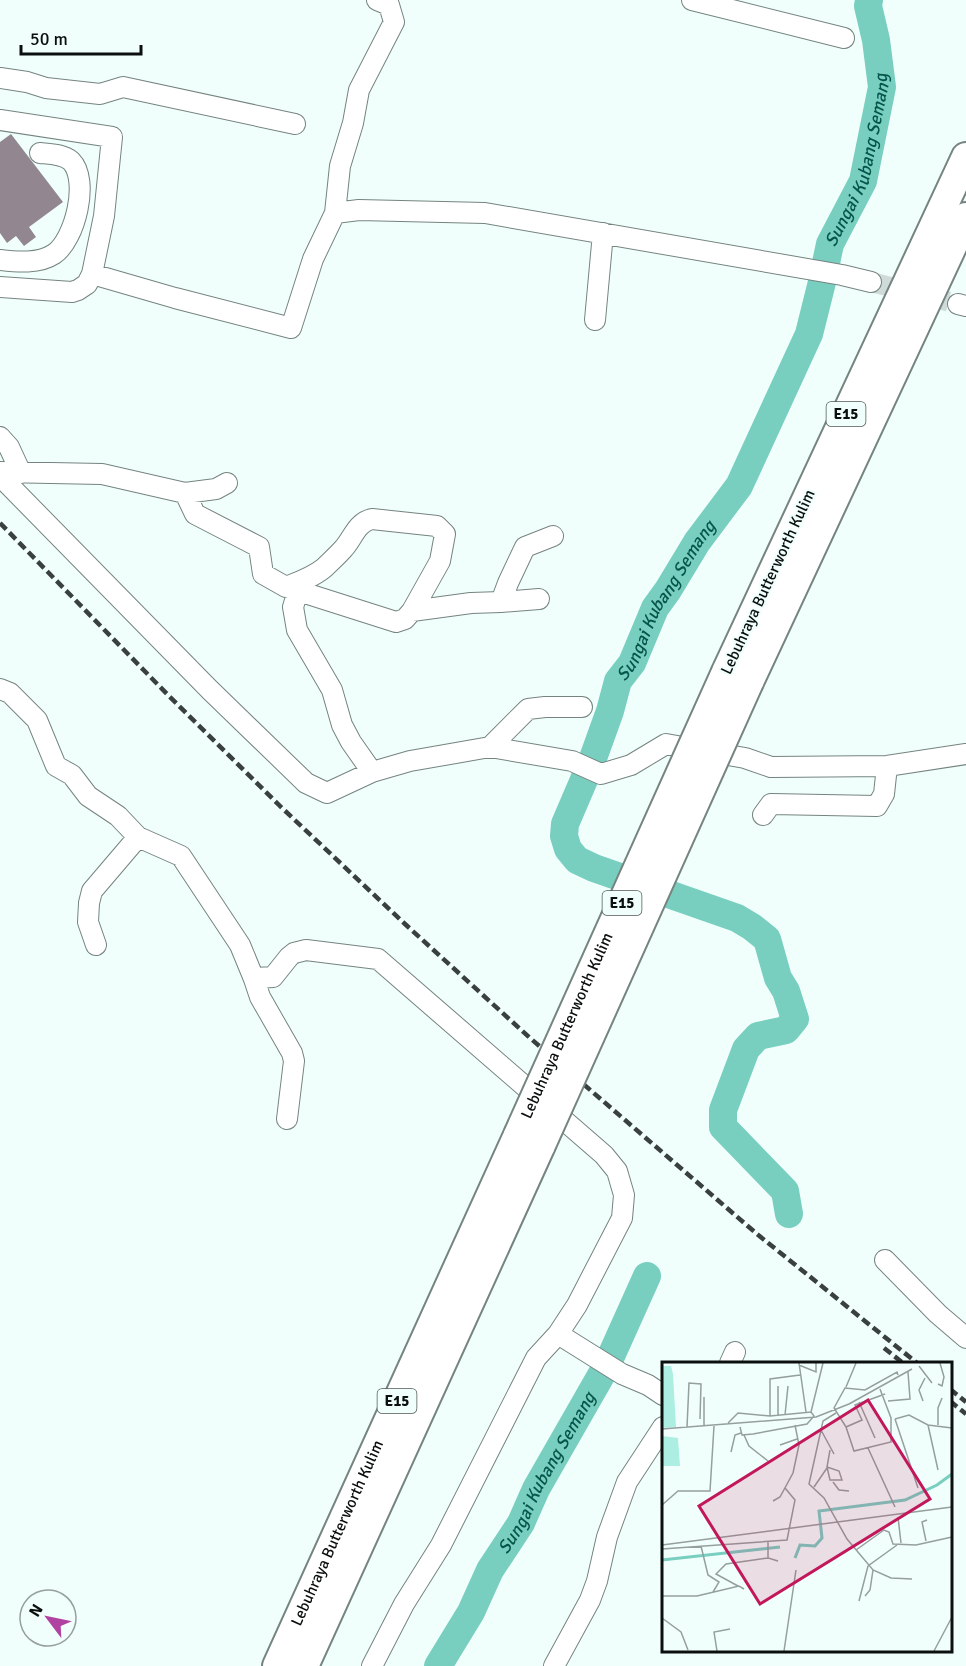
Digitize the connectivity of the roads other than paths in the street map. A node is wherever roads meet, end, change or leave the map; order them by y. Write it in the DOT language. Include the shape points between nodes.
graph roads {
  1 [pos="377,0"];
  2 [pos="692,0"];
  3 [pos="844,38"];
  4 [pos="0,78"];
  5 [pos="0,120"];
  6 [pos="296,124"];
  7 [pos="40,153"];
  8 [pos="966,157"];
  9 [pos="335,213"];
  10 [pos="966,217"];
  11 [pos="603,233"];
  12 [pos="0,260"];
  13 [pos="92,274"];
  14 [pos="871,282"];
  15 [pos="0,287"];
  16 [pos="595,320"];
  17 [pos="0,437"];
  18 [pos="21,472"];
  19 [pos="0,474"];
  20 [pos="227,483"];
  21 [pos="185,493"];
  22 [pos="553,537"];
  23 [pos="292,589"];
  24 [pos="539,599"];
  25 [pos="501,602"];
  26 [pos="412,611"];
  27 [pos="738,677"];
  28 [pos="0,689"];
  29 [pos="582,707"];
  30 [pos="490,747"];
  31 [pos="966,754"];
  32 [pos="887,766"];
  33 [pos="372,772"];
  34 [pos="763,815"];
  35 [pos="138,837"];
  36 [pos="96,945"];
  37 [pos="254,979"];
  38 [pos="287,1119"];
  39 [pos="530,1140"];
  40 [pos="885,1260"];
  41 [pos="558,1334"];
  42 [pos="966,1338"];
  43 [pos="662,1394"];
  44 [pos="662,1429"];
  45 [pos="277,1666"];
  46 [pos="304,1666"];
  47 [pos="372,1666"];
  48 [pos="554,1666"];
  1 -- 9 [label="street" via="389,5 394,22 358,90 340,166"];
  2 -- 3 [label="street"];
  4 -- 6 [label="street" via="100,94 123,87"];
  5 -- 13 [label="street" via="112,137 104,216"];
  7 -- 12 [label="street" via="61,155 76,169 80,179 78,211 67,239 55,254 37,261"];
  8 -- 27 [label="highway, Lebuhraya Butterworth Kulim / E15"];
  9 -- 11 [label="street" via="485,213"];
  9 -- 13 [label="street" via="313,259 291,328"];
  10 -- 27 [label="highway, Lebuhraya Butterworth Kulim / E15"];
  11 -- 14 [label="street"];
  11 -- 16 [label="street"];
  13 -- 15 [label="street" via="87,284 72,292"];
  17 -- 18 [label="street"];
  18 -- 19 [label="street"];
  18 -- 21 [label="street" via="102,474"];
  19 -- 33 [label="street" via="306,783 327,793"];
  20 -- 21 [label="street" via="216,489"];
  21 -- 23 [label="street" via="195,514 259,547 263,574"];
  22 -- 25 [label="street" via="525,547"];
  23 -- 26 [label="street" via="396,622"];
  23 -- 26 [label="street" via="323,568 367,520 437,526 445,534 440,561"];
  23 -- 33 [label="street" via="297,630 332,690 342,725"];
  24 -- 25 [label="street"];
  25 -- 26 [label="street"];
  27 -- 39 [label="highway, Lebuhraya Butterworth Kulim / E15, bridge"];
  28 -- 35 [label="street" via="10,693 37,720 56,766"];
  29 -- 30 [label="street" via="528,709"];
  30 -- 32 [label="street" via="572,761 601,774 631,765 666,744 745,758 771,767"];
  30 -- 33 [label="street"];
  31 -- 32 [label="street"];
  32 -- 34 [label="street" via="884,794 877,806 771,804"];
  35 -- 36 [label="street" via="92,891 88,922"];
  35 -- 37 [label="street" via="181,856 240,945"];
  37 -- 38 [label="street" via="294,1061"];
  37 -- 41 [label="street" via="273,977 289,957 306,950 378,959 604,1155 617,1171 624,1195 622,1218"];
  39 -- 45 [label="highway, Lebuhraya Butterworth Kulim / E15"];
  39 -- 46 [label="highway, Lebuhraya Butterworth Kulim / E15"];
  40 -- 42 [label="street"];
  41 -- 43 [label="street"];
  41 -- 47 [label="street" via="536,1358 441,1545"];
  44 -- 48 [label="street" via="627,1482 590,1600"];
}
